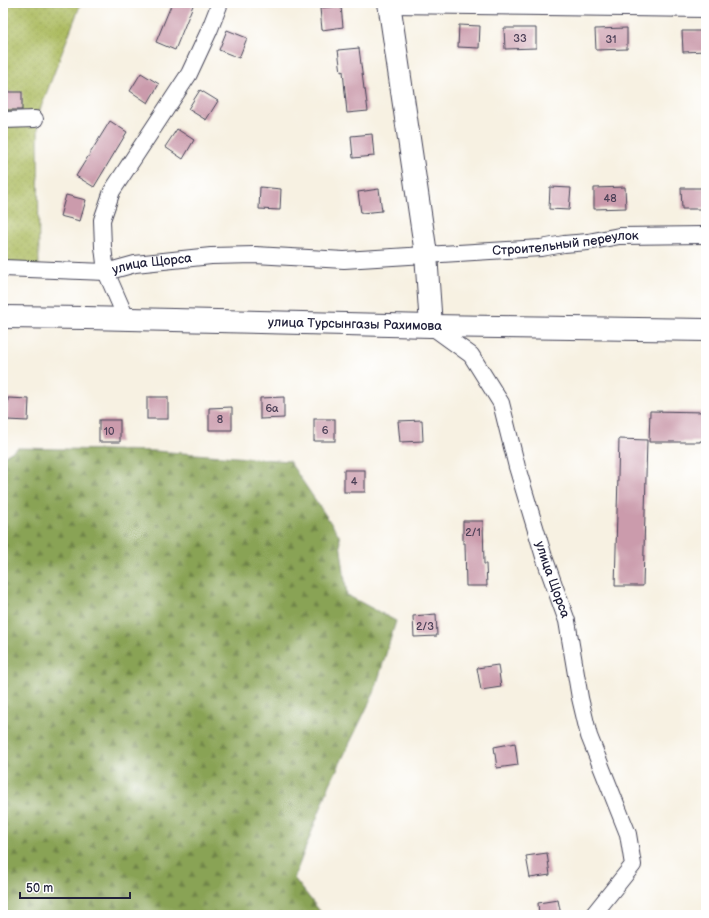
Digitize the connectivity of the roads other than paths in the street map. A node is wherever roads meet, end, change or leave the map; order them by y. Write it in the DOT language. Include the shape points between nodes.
graph roads {
  1 [pos="220,3"];
  2 [pos="389,4"];
  3 [pos="706,9"];
  4 [pos="35,119"];
  5 [pos="3,120"];
  6 [pos="706,235"];
  7 [pos="426,254"];
  8 [pos="3,268"];
  9 [pos="106,272"];
  10 [pos="3,317"];
  11 [pos="127,320"];
  12 [pos="431,326"];
  13 [pos="706,330"];
  14 [pos="593,915"];
  1 -- 9 [label="street, улица Щорса" via="189,74 112,191 102,220 102,247"];
  2 -- 3 [label="street"];
  2 -- 7 [label="street"];
  4 -- 5 [label="street"];
  6 -- 7 [label="street, Строительный переулок" via="619,236 541,248"];
  7 -- 9 [label="street, улица Щорса" via="344,260 255,255 211,256 135,264"];
  7 -- 12 [label="street"];
  8 -- 9 [label="street"];
  9 -- 11 [label="street"];
  10 -- 11 [label="street, улица Турсынгазы Рахимова"];
  11 -- 12 [label="street, улица Турсынгазы Рахимова"];
  12 -- 13 [label="street, улица Турсынгазы Рахимова"];
  12 -- 14 [label="street, улица Щорса" via="471,355 501,403 544,557 567,621 589,736 628,834 633,865"];
}
